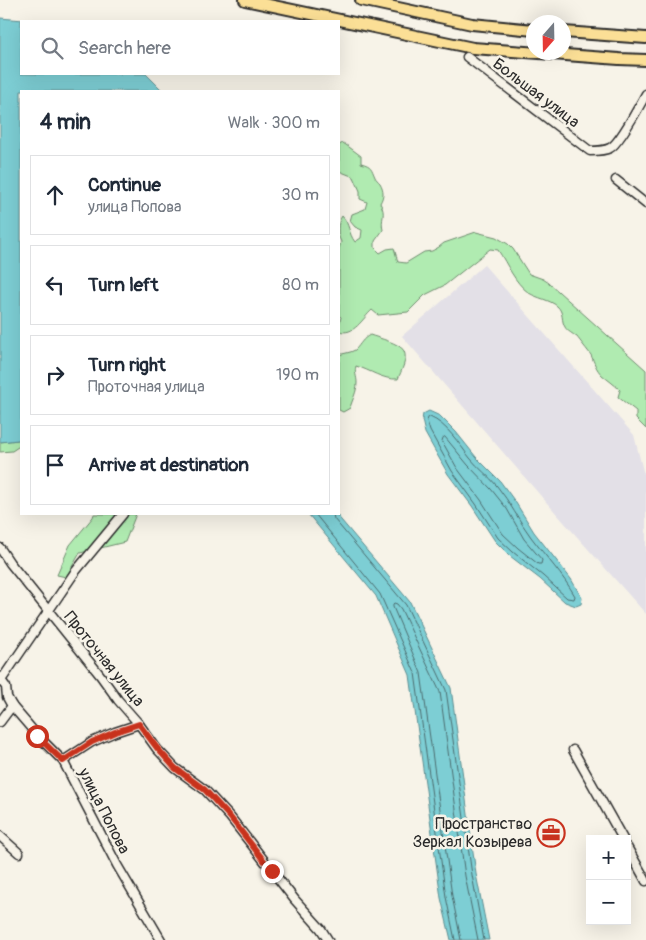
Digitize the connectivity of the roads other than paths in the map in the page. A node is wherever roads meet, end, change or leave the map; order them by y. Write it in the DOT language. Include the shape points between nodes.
graph roads {
  1 [pos="245,0"];
  2 [pos="361,0"];
  3 [pos="526,29"];
  4 [pos="571,33"];
  5 [pos="646,38"];
  6 [pos="467,57"];
  7 [pos="646,60"];
  8 [pos="646,94"];
  9 [pos="616,180"];
  10 [pos="646,192"];
  11 [pos="643,202"];
  12 [pos="122,515"];
  13 [pos="0,548"];
  14 [pos="48,611"];
  15 [pos="0,680"];
  16 [pos="12,706"];
  17 [pos="0,722"];
  18 [pos="139,724"];
  19 [pos="573,750"];
  20 [pos="63,761"];
  21 [pos="621,835"];
  22 [pos="0,836"];
  23 [pos="19,853"];
  24 [pos="631,854"];
  25 [pos="646,881"];
  26 [pos="161,940"];
  27 [pos="328,940"];
  1 -- 7 [label="main road" via="473,48"];
  2 -- 3 [label="main road" via="472,24"];
  4 -- 5 [label="main road"];
  6 -- 8 [label="street, Большая улица" via="590,150 597,152 611,148"];
  9 -- 11 [label="street"];
  10 -- 11 [label="street"];
  12 -- 14 [label="street"];
  13 -- 14 [label="street, Проточная улица"];
  14 -- 15 [label="street"];
  14 -- 18 [label="street, Проточная улица"];
  15 -- 16 [label="street, улица Попова" via="6,687"];
  16 -- 17 [label="street"];
  16 -- 20 [label="street, улица Попова"];
  18 -- 20 [label="street" via="92,742"];
  18 -- 27 [label="street, Проточная улица" via="175,768 205,790 230,817"];
  19 -- 21 [label="street"];
  20 -- 26 [label="street, улица Попова" via="117,865"];
  22 -- 23 [label="street"];
  24 -- 25 [label="street"];
}
